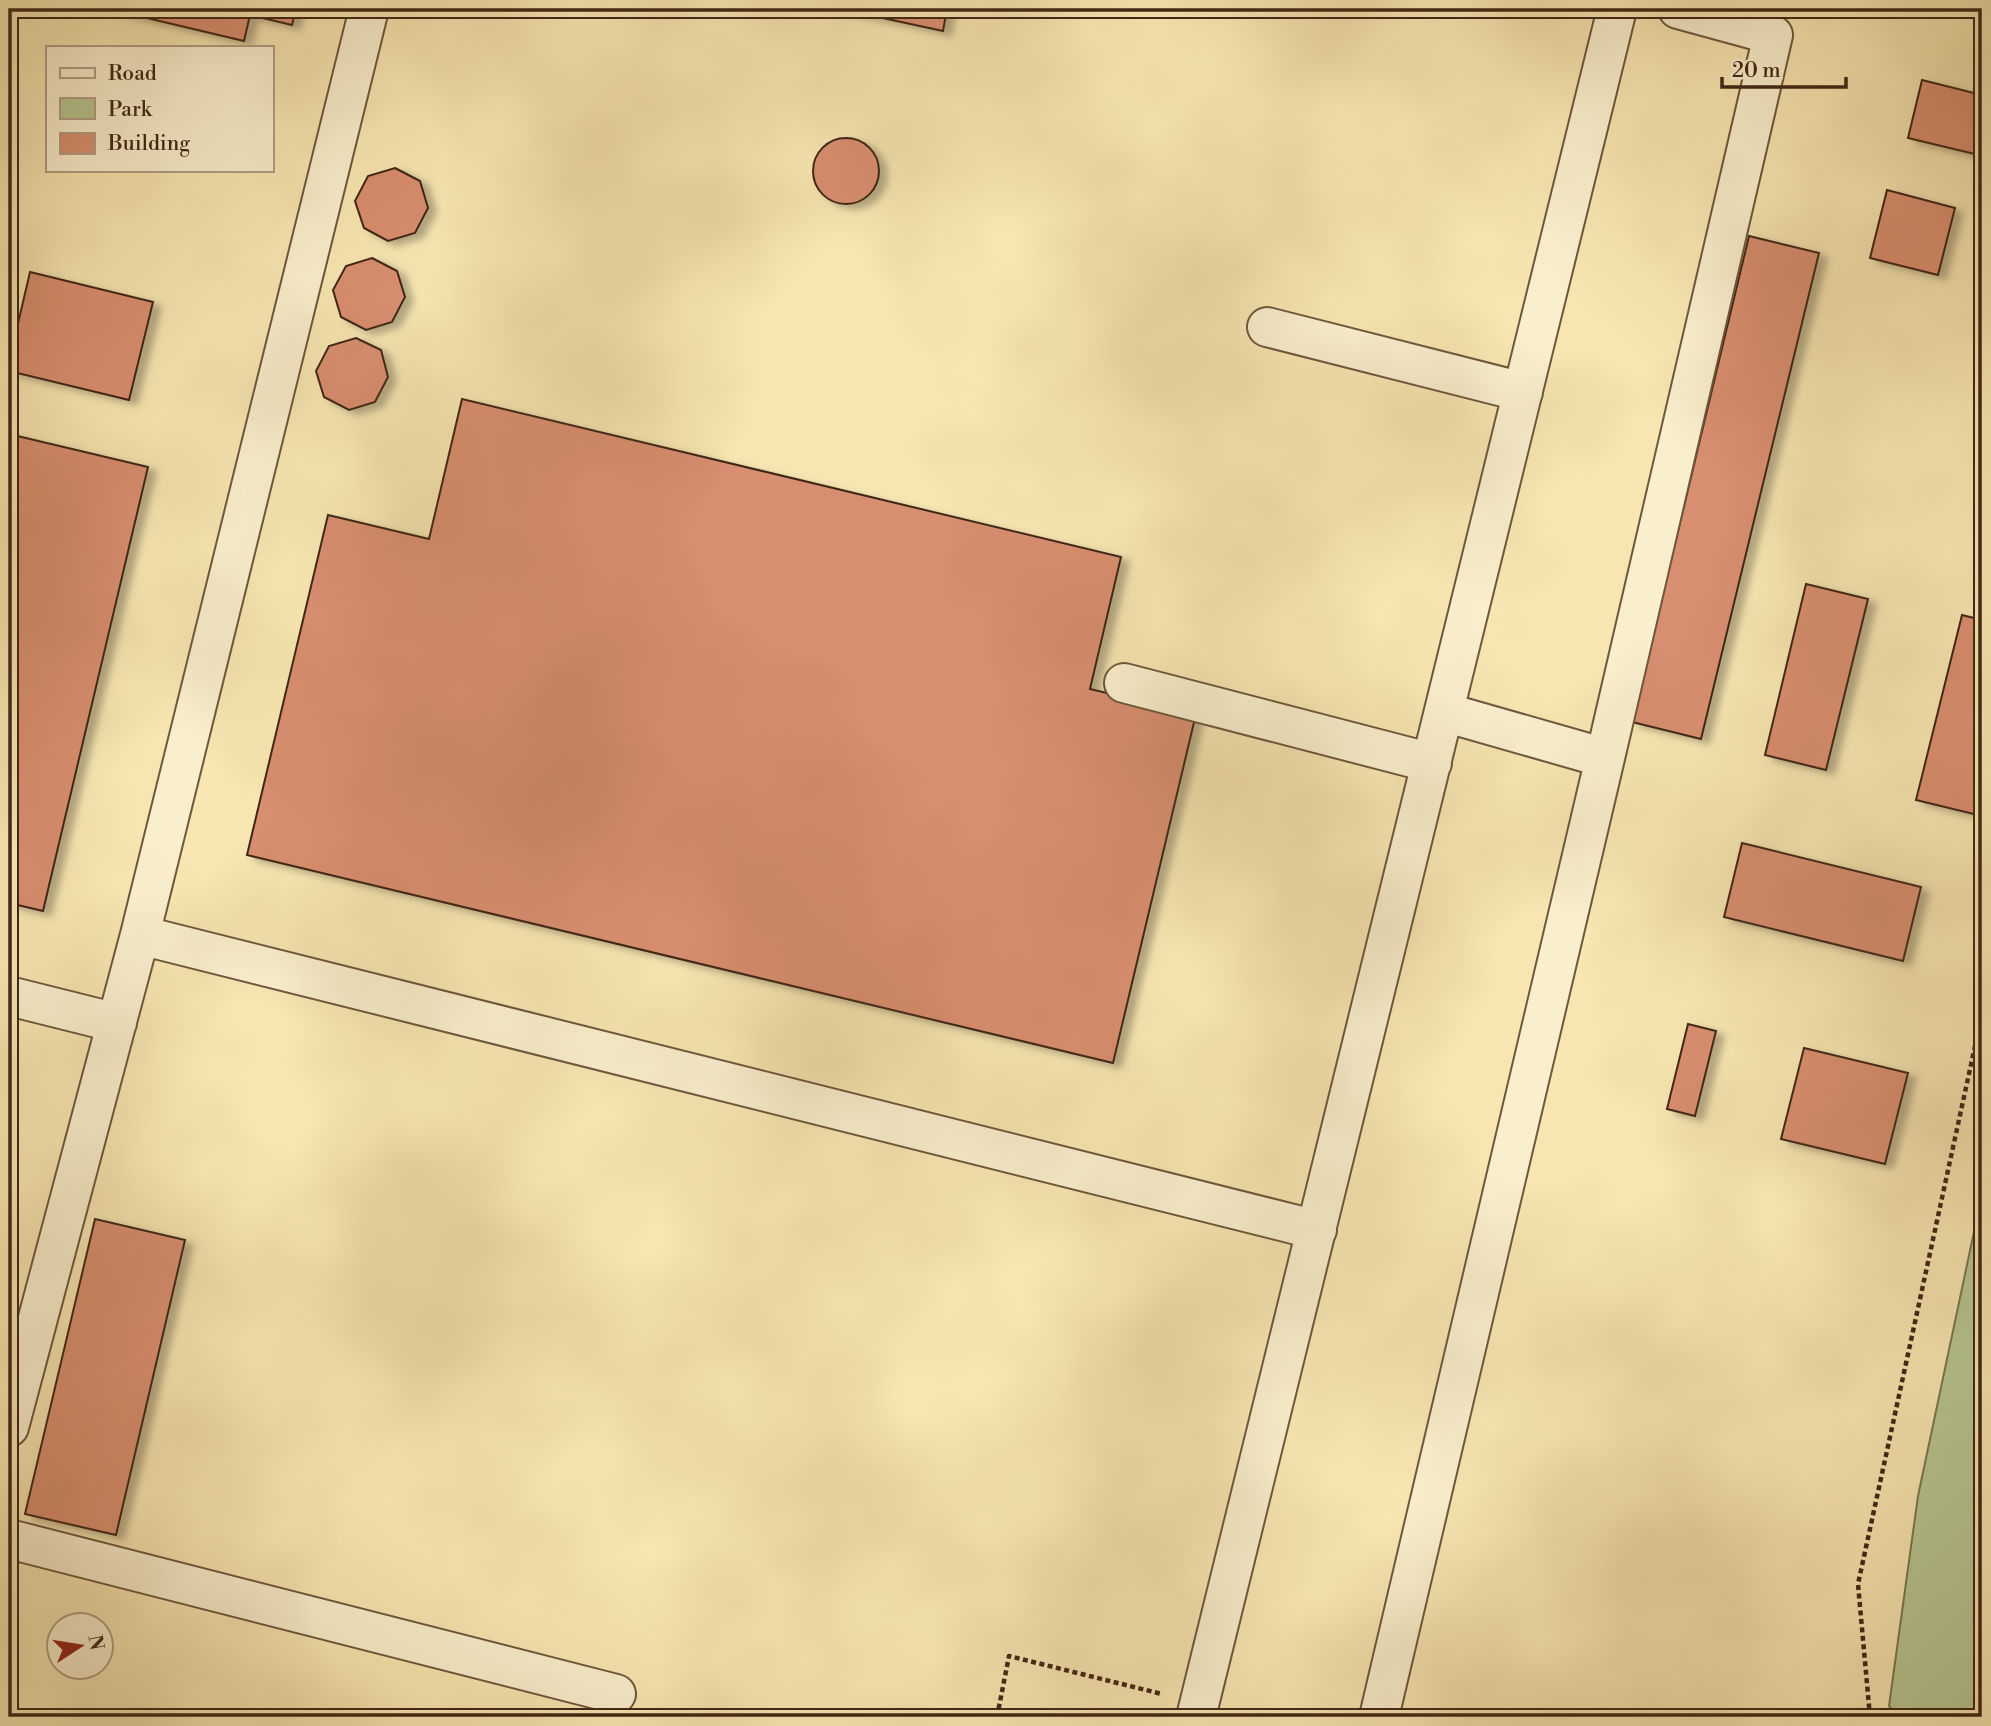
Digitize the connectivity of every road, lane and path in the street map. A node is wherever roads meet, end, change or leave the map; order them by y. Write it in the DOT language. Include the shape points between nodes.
graph roads {
  1 [pos="369,9"];
  2 [pos="1617,9"];
  3 [pos="1678,9"];
  4 [pos="1267,327"];
  5 [pos="1523,392"];
  6 [pos="1124,683"];
  7 [pos="1444,712"];
  8 [pos="1605,758"];
  9 [pos="1432,763"];
  10 [pos="140,935"];
  11 [pos="9,996"];
  12 [pos="1982,1014"];
  13 [pos="117,1023"];
  14 [pos="1317,1230"];
  15 [pos="9,1427"];
  16 [pos="9,1539"];
  17 [pos="616,1694"];
  18 [pos="1198,1711"];
  19 [pos="997,1717"];
  20 [pos="1378,1717"];
  21 [pos="1870,1717"];
  1 -- 10 [label="lane"];
  2 -- 5 [label="lane"];
  3 -- 8 [label="lane" via="1773,34"];
  4 -- 5 [label="lane"];
  5 -- 7 [label="lane"];
  6 -- 9 [label="lane"];
  7 -- 8 [label="lane"];
  7 -- 9 [label="lane"];
  8 -- 20 [label="lane"];
  9 -- 14 [label="lane"];
  10 -- 13 [label="lane"];
  10 -- 14 [label="lane"];
  11 -- 13 [label="lane"];
  12 -- 21 [label="path" via="1858,1584"];
  13 -- 15 [label="lane"];
  14 -- 18 [label="lane"];
  16 -- 17 [label="lane"];
  18 -- 19 [label="path" via="1009,1656"];
}
